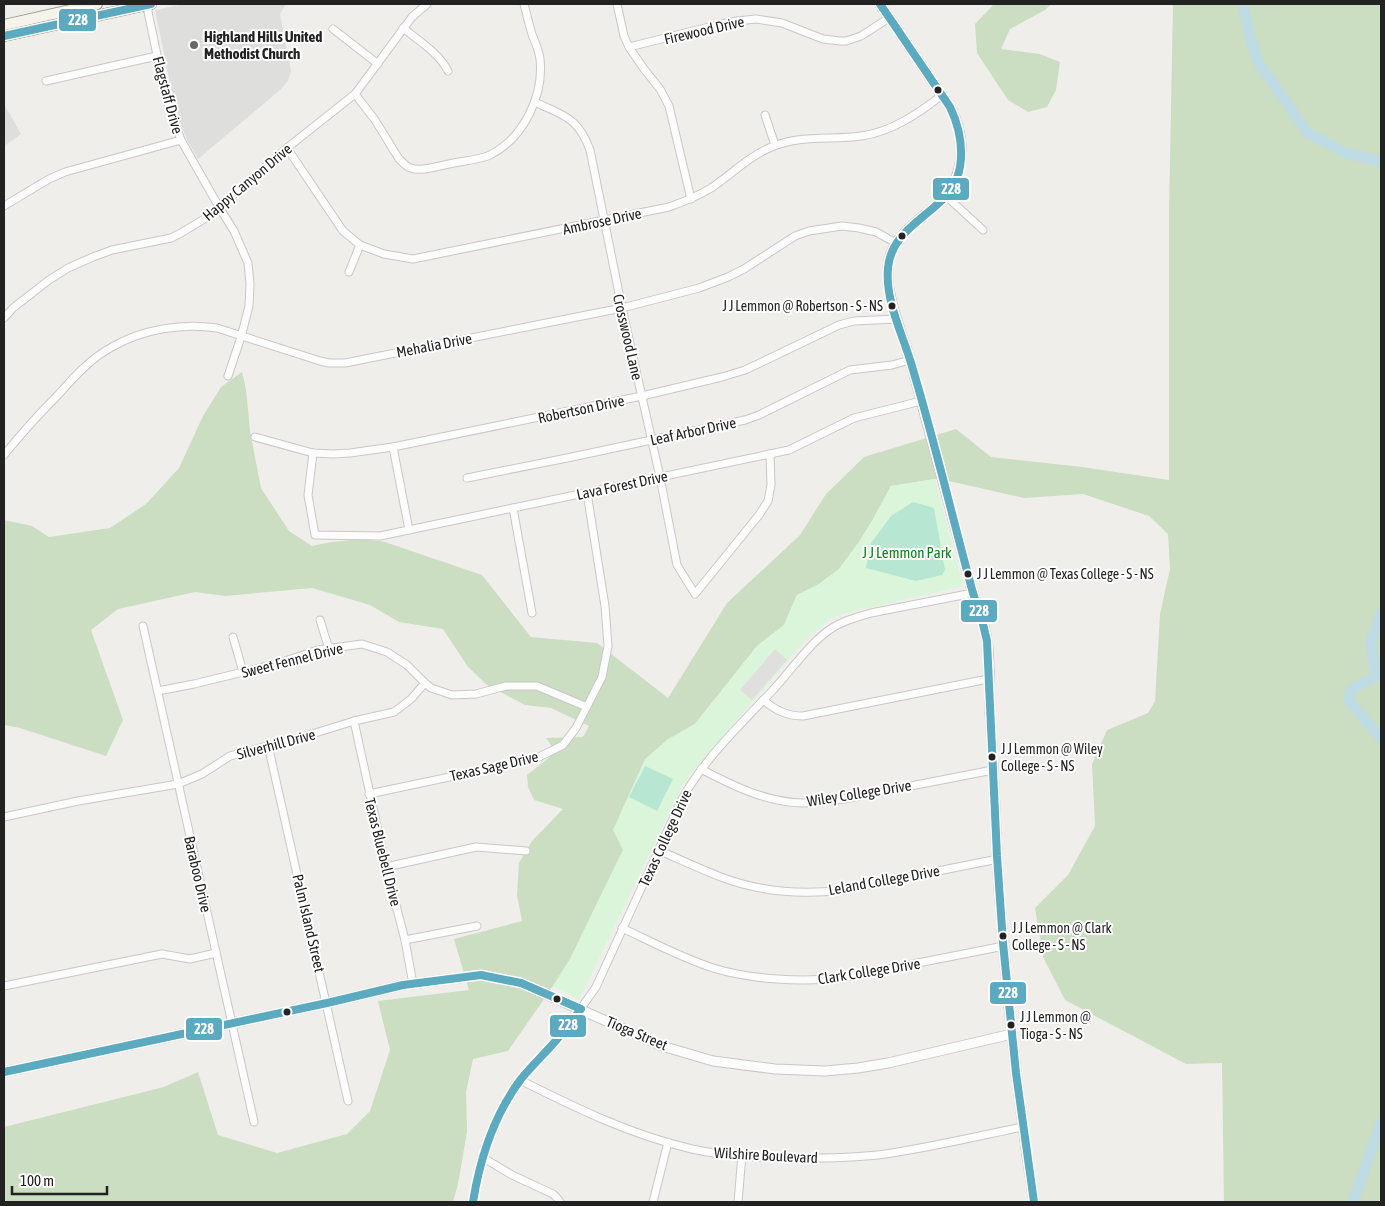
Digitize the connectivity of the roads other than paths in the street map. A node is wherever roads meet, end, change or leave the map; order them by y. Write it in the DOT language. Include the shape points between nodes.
graph roads {
  1 [pos="97,4"];
  2 [pos="150,4"];
  3 [pos="427,4"];
  4 [pos="524,4"];
  5 [pos="617,4"];
  6 [pos="880,4"];
  7 [pos="890,18"];
  8 [pos="4,24"];
  9 [pos="403,28"];
  10 [pos="333,29"];
  11 [pos="4,36"];
  12 [pos="629,47"];
  13 [pos="157,56"];
  14 [pos="378,64"];
  15 [pos="448,71"];
  16 [pos="46,81"];
  17 [pos="355,94"];
  18 [pos="942,95"];
  19 [pos="535,102"];
  20 [pos="765,115"];
  21 [pos="181,140"];
  22 [pos="775,145"];
  23 [pos="286,148"];
  24 [pos="946,196"];
  25 [pos="691,199"];
  26 [pos="4,206"];
  27 [pos="219,207"];
  28 [pos="604,221"];
  29 [pos="983,230"];
  30 [pos="896,243"];
  31 [pos="360,245"];
  32 [pos="349,272"];
  33 [pos="622,308"];
  34 [pos="4,318"];
  35 [pos="897,319"];
  36 [pos="241,337"];
  37 [pos="910,360"];
  38 [pos="228,376"];
  39 [pos="642,396"];
  40 [pos="921,401"];
  41 [pos="255,437"];
  42 [pos="650,440"];
  43 [pos="393,447"];
  44 [pos="313,453"];
  45 [pos="770,454"];
  46 [pos="4,455"];
  47 [pos="660,477"];
  48 [pos="467,478"];
  49 [pos="587,492"];
  50 [pos="513,508"];
  51 [pos="409,530"];
  52 [pos="973,593"];
  53 [pos="532,613"];
  54 [pos="320,620"];
  55 [pos="143,626"];
  56 [pos="233,637"];
  57 [pos="329,649"];
  58 [pos="243,672"];
  59 [pos="988,679"];
  60 [pos="425,684"];
  61 [pos="158,691"];
  62 [pos="763,700"];
  63 [pos="587,707"];
  64 [pos="354,721"];
  65 [pos="268,745"];
  66 [pos="701,769"];
  67 [pos="993,770"];
  68 [pos="178,784"];
  69 [pos="369,794"];
  70 [pos="4,817"];
  71 [pos="658,850"];
  72 [pos="526,851"];
  73 [pos="998,859"];
  74 [pos="386,867"];
  75 [pos="477,926"];
  76 [pos="622,928"];
  77 [pos="405,940"];
  78 [pos="1004,946"];
  79 [pos="216,954"];
  80 [pos="413,984"];
  81 [pos="4,986"];
  82 [pos="326,1003"];
  83 [pos="581,1009"];
  84 [pos="232,1023"];
  85 [pos="1012,1034"];
  86 [pos="4,1072"];
  87 [pos="520,1080"];
  88 [pos="348,1101"];
  89 [pos="254,1122"];
  90 [pos="1022,1127"];
  91 [pos="668,1142"];
  92 [pos="742,1155"];
  93 [pos="482,1157"];
  94 [pos="474,1202"];
  95 [pos="560,1202"];
  96 [pos="653,1202"];
  97 [pos="738,1202"];
  98 [pos="1034,1202"];
  1 -- 8 [label="main road"];
  2 -- 11 [label="main road"];
  2 -- 13 [label="street, Flagstaff Drive" via="148,12"];
  3 -- 9 [label="street, Happy Canyon Drive"];
  4 -- 19 [label="street" via="540,56 541,74"];
  5 -- 12 [label="street"];
  6 -- 7 [label="street"];
  7 -- 12 [label="street, Firewood Drive" via="861,36 840,42 782,23 756,19 717,25"];
  7 -- 18 [label="street"];
  9 -- 14 [label="street, Happy Canyon Drive"];
  9 -- 15 [label="street" via="443,61"];
  10 -- 14 [label="street"];
  12 -- 25 [label="street" via="669,106"];
  13 -- 16 [label="street"];
  13 -- 21 [label="street, Flagstaff Drive" via="166,98"];
  14 -- 17 [label="street, Happy Canyon Drive"];
  17 -- 19 [label="street" via="399,159 418,169 489,155 503,147 518,131"];
  17 -- 23 [label="street, Happy Canyon Drive"];
  18 -- 22 [label="street, Ambrose Drive" via="881,132 818,137"];
  18 -- 24 [label="street" via="958,125 962,142 959,169"];
  19 -- 28 [label="street, Crosswood Lane" via="568,118 584,135"];
  20 -- 22 [label="street"];
  21 -- 26 [label="street" via="65,172"];
  21 -- 27 [label="street, Flagstaff Drive"];
  22 -- 25 [label="street, Ambrose Drive"];
  23 -- 27 [label="street, Happy Canyon Drive"];
  23 -- 31 [label="street, Ambrose Drive" via="343,231"];
  24 -- 29 [label="street"];
  24 -- 30 [label="street" via="906,230"];
  25 -- 28 [label="street, Ambrose Drive" via="662,209"];
  27 -- 34 [label="street, Happy Canyon Drive" via="171,238 112,250 68,268"];
  27 -- 36 [label="street, Flagstaff Drive" via="248,263 250,295"];
  28 -- 31 [label="street, Ambrose Drive" via="413,259 384,254"];
  28 -- 33 [label="street, Crosswood Lane"];
  30 -- 33 [label="street, Mehalia Drive" via="876,232 859,228 842,226 809,231 795,236 722,280"];
  30 -- 35 [label="street" via="889,258 888,277"];
  31 -- 32 [label="street"];
  33 -- 36 [label="street, Mehalia Drive" via="345,363 320,361"];
  33 -- 39 [label="street, Crosswood Lane"];
  35 -- 37 [label="street"];
  35 -- 39 [label="street, Robertson Drive" via="839,325 745,370"];
  36 -- 38 [label="street, Flagstaff Drive"];
  36 -- 46 [label="street, Mehalia Drive" via="217,328 183,326 136,336 113,346 71,380"];
  37 -- 40 [label="street"];
  37 -- 42 [label="street, Leaf Arbor Drive" via="850,370 745,420"];
  39 -- 42 [label="street, Crosswood Lane"];
  39 -- 43 [label="street, Robertson Drive"];
  40 -- 45 [label="street, Lava Forest Drive" via="854,418 789,450"];
  40 -- 52 [label="street"];
  41 -- 44 [label="street, Robertson Drive"];
  42 -- 47 [label="street, Crosswood Lane"];
  42 -- 48 [label="street, Leaf Arbor Drive"];
  43 -- 44 [label="street, Robertson Drive" via="350,454"];
  43 -- 51 [label="street"];
  44 -- 51 [label="street, Lava Forest Drive" via="308,495 316,534 380,536"];
  45 -- 47 [label="street, Lava Forest Drive"];
  45 -- 47 [label="street, Crosswood Lane" via="768,501 695,594 677,565"];
  47 -- 49 [label="street, Lava Forest Drive"];
  49 -- 50 [label="street, Lava Forest Drive"];
  49 -- 63 [label="street, Texas Sage Drive" via="608,646 602,677"];
  50 -- 51 [label="street, Lava Forest Drive"];
  50 -- 53 [label="street"];
  52 -- 59 [label="street" via="988,647"];
  52 -- 62 [label="street, Texas College Drive" via="855,617 837,625 815,642"];
  54 -- 57 [label="street"];
  55 -- 61 [label="street, Baraboo Drive"];
  56 -- 58 [label="street"];
  57 -- 58 [label="street, Sweet Fennel Drive"];
  57 -- 60 [label="street, Sweet Fennel Drive" via="362,644 387,652 407,665"];
  58 -- 61 [label="street, Sweet Fennel Drive"];
  59 -- 62 [label="street" via="803,716 780,712"];
  59 -- 67 [label="street"];
  60 -- 63 [label="street, Sweet Fennel Drive" via="452,695 476,694 506,686 537,686"];
  60 -- 64 [label="street, Silverhill Drive" via="394,712"];
  61 -- 68 [label="street, Baraboo Drive"];
  62 -- 66 [label="street, Texas College Drive"];
  63 -- 69 [label="street, Texas Sage Drive" via="563,745 535,759"];
  64 -- 65 [label="street, Silverhill Drive"];
  64 -- 69 [label="street, Texas Bluebell Drive"];
  65 -- 68 [label="street, Silverhill Drive" via="230,756 202,774"];
  65 -- 82 [label="street, Palm Island Street"];
  66 -- 67 [label="street, Wiley College Drive" via="763,797 802,803 844,799"];
  66 -- 71 [label="street, Texas College Drive" via="689,786"];
  67 -- 73 [label="street"];
  68 -- 70 [label="street, Silverhill Drive"];
  68 -- 79 [label="street, Baraboo Drive"];
  69 -- 74 [label="street, Texas Bluebell Drive"];
  71 -- 73 [label="street, Leland College Drive" via="727,879 788,892 843,890"];
  71 -- 76 [label="street, Texas College Drive"];
  72 -- 74 [label="street" via="476,847"];
  73 -- 78 [label="street"];
  74 -- 77 [label="street, Texas Bluebell Drive"];
  75 -- 77 [label="street"];
  76 -- 78 [label="street, Clark College Drive" via="712,968 797,980 842,978"];
  76 -- 83 [label="street, Texas College Drive" via="596,987"];
  77 -- 80 [label="street, Texas Bluebell Drive"];
  78 -- 85 [label="street"];
  79 -- 81 [label="street" via="190,959 162,954"];
  79 -- 84 [label="street, Baraboo Drive"];
  80 -- 82 [label="street, Tioga Street"];
  80 -- 83 [label="street, Tioga Street" via="481,975 521,982"];
  82 -- 84 [label="street, Tioga Street"];
  82 -- 88 [label="street, Palm Island Street"];
  83 -- 85 [label="street, Tioga Street" via="650,1041 713,1061 792,1071 825,1071 888,1063"];
  83 -- 87 [label="street, Texas College Drive"];
  84 -- 86 [label="street, Tioga Street"];
  84 -- 89 [label="street, Baraboo Drive"];
  85 -- 90 [label="street"];
  87 -- 91 [label="street, Wilshire Boulevard" via="624,1128"];
  87 -- 93 [label="street, Texas College Drive" via="499,1114"];
  90 -- 92 [label="street, Wilshire Boulevard" via="882,1154 833,1158"];
  90 -- 98 [label="street"];
  91 -- 92 [label="street, Wilshire Boulevard" via="719,1154"];
  91 -- 96 [label="street"];
  92 -- 97 [label="street"];
  93 -- 94 [label="street, Texas College Drive"];
  93 -- 95 [label="street" via="512,1176 552,1194"];
}
